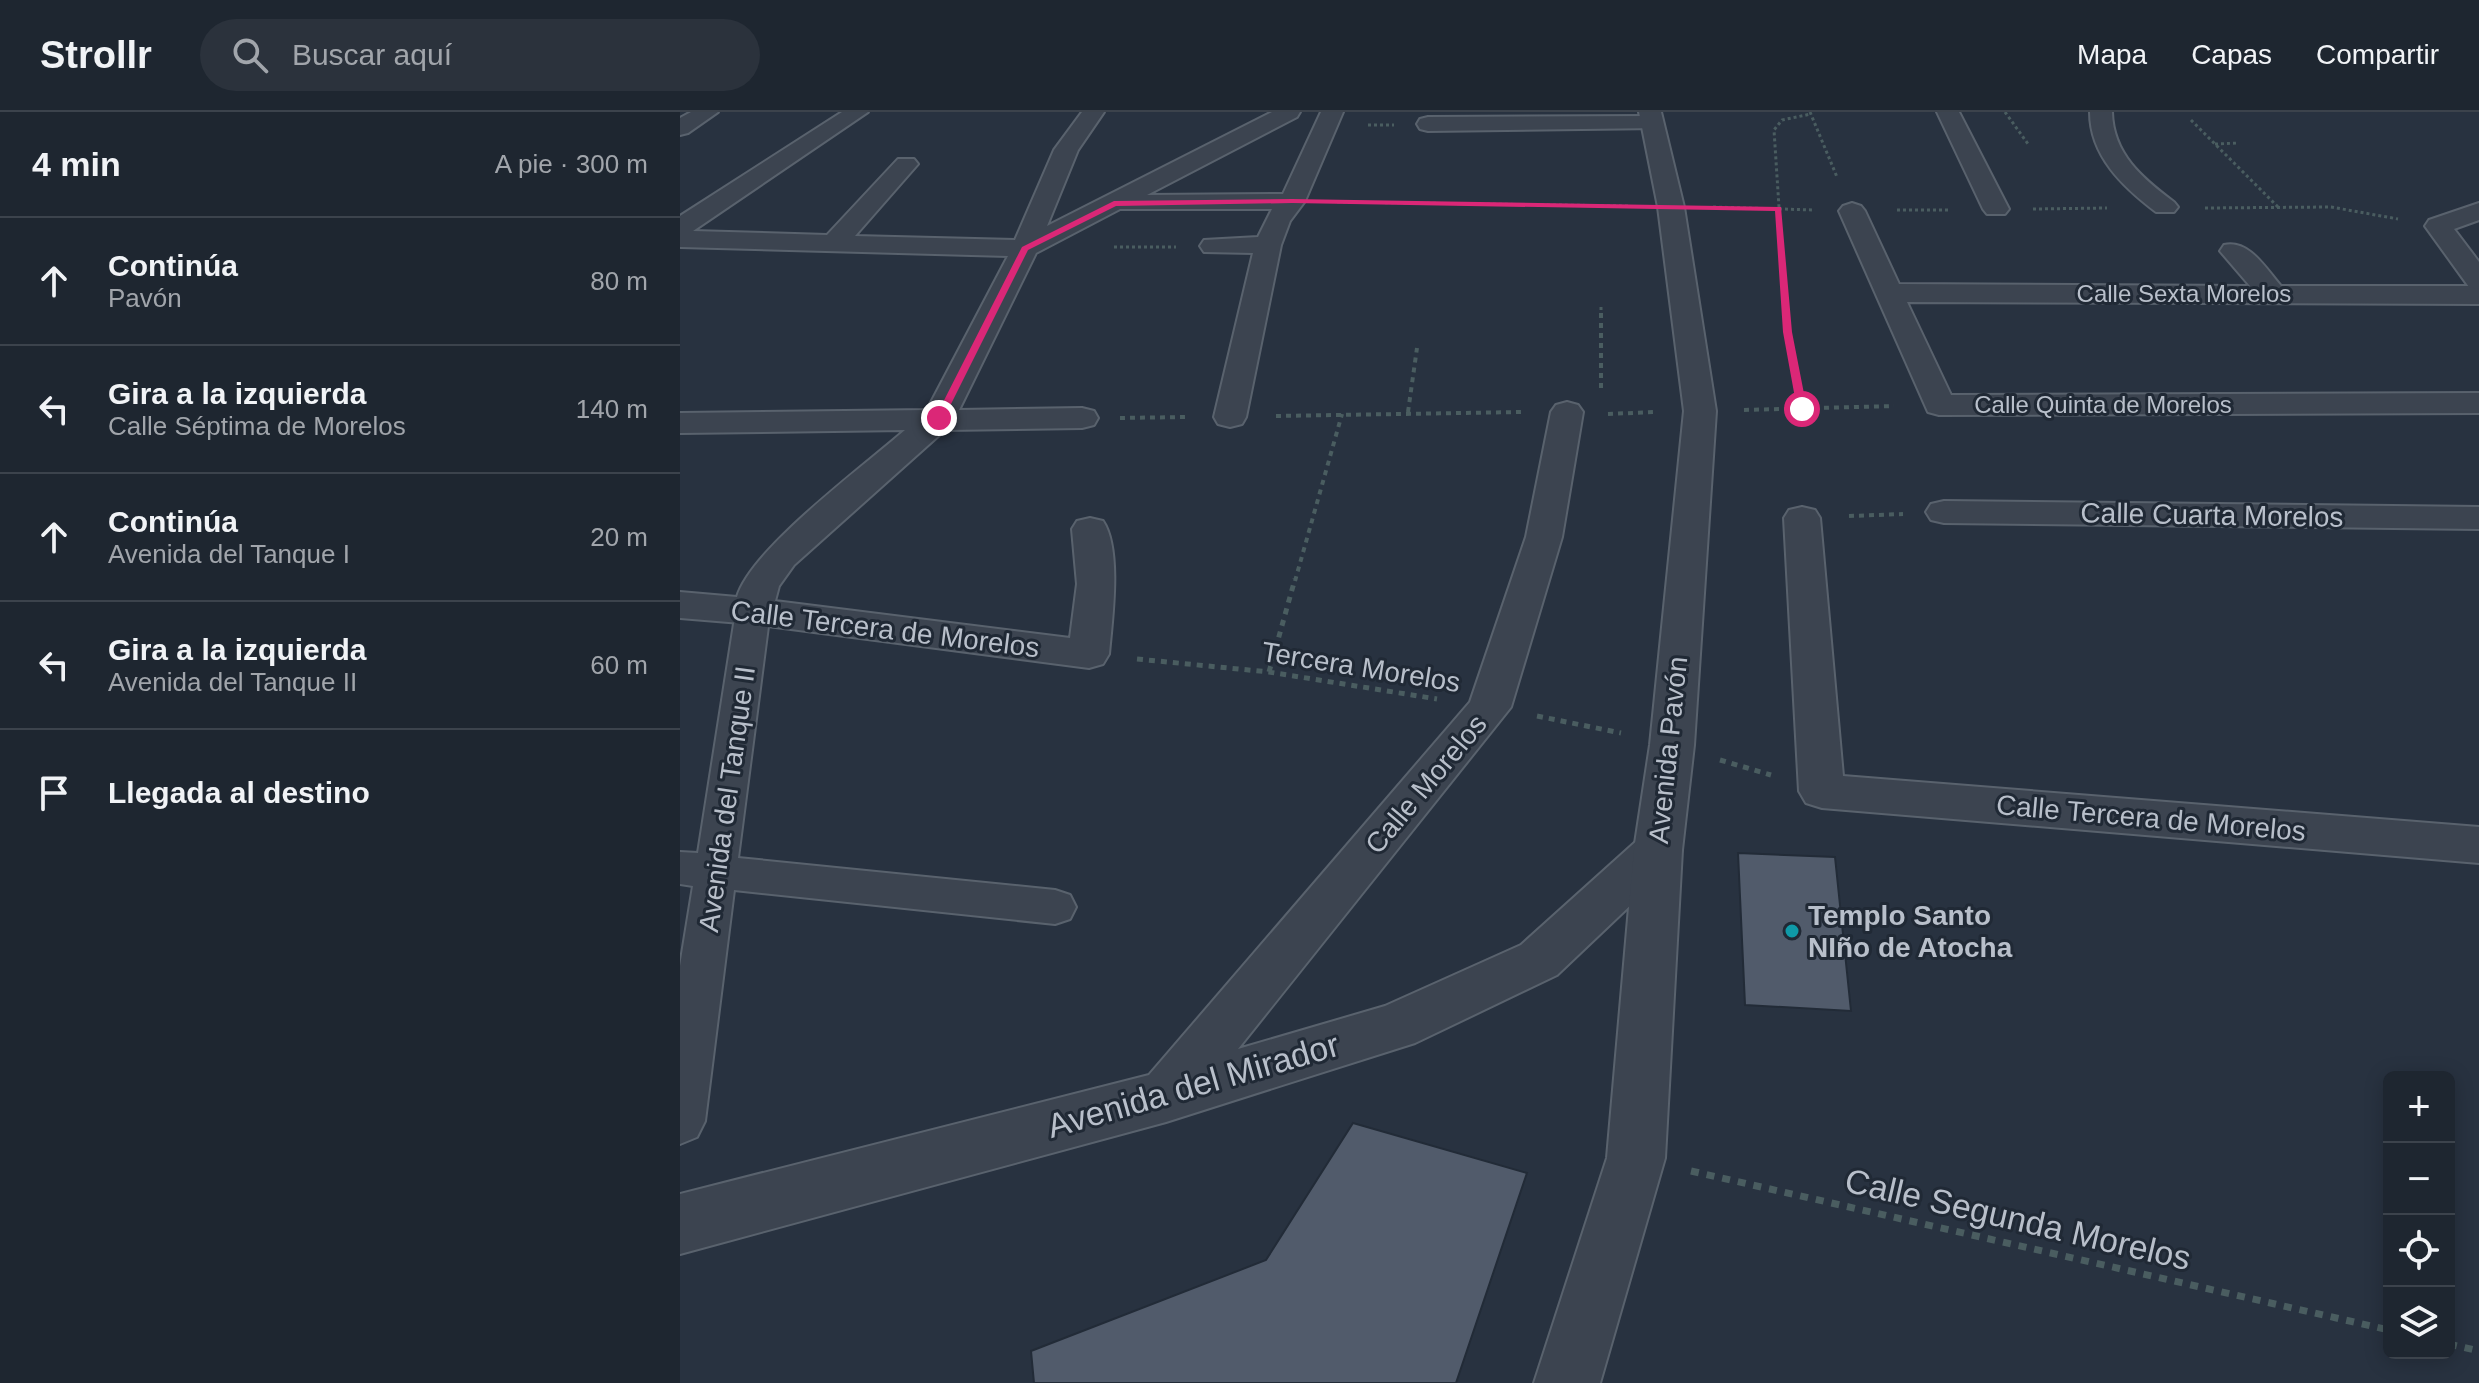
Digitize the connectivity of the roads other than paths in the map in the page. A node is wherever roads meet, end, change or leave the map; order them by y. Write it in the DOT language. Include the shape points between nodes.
graph roads {
  1 [pos="707,112"];
  2 [pos="857,112"];
  3 [pos="1093,112"];
  4 [pos="1289,112"];
  5 [pos="1948,112"];
  6 [pos="2101,112"];
  7 [pos="1651,118"];
  8 [pos="1328,119"];
  9 [pos="1428,124"];
  10 [pos="680,128"];
  11 [pos="906,164"];
  12 [pos="1292,201"];
  13 [pos="1114,203"];
  14 [pos="2165,207"];
  15 [pos="1996,209"];
  16 [pos="1852,211"];
  17 [pos="2479,211"];
  18 [pos="680,228"];
  19 [pos="680,239"];
  20 [pos="832,245"];
  21 [pos="1268,245"];
  22 [pos="1213,246"];
  23 [pos="1025,248"];
  24 [pos="2234,251"];
  25 [pos="2479,281"];
  26 [pos="1889,293"];
  27 [pos="2273,294"];
  28 [pos="2479,295"];
  29 [pos="2479,403"];
  30 [pos="1584,406"];
  31 [pos="1230,417"];
  32 [pos="939,418"];
  33 [pos="1082,418"];
  34 [pos="680,423"];
  35 [pos="1944,512"];
  36 [pos="1802,518"];
  37 [pos="2479,518"];
  38 [pos="1090,529"];
  39 [pos="680,605"];
  40 [pos="753,611"];
  41 [pos="2479,845"];
  42 [pos="1658,850"];
  43 [pos="699,869"];
  44 [pos="1055,907"];
  45 [pos="1166,1096"];
  46 [pos="680,1121"];
  47 [pos="680,1224"];
  48 [pos="1567,1383"];
  1 -- 10 [label="street"];
  2 -- 18 [label="street"];
  3 -- 23 [label="street, Avenida del Tanque II" via="1066,150"];
  4 -- 13 [label="street"];
  5 -- 15 [label="street"];
  6 -- 14 [label="street" via="2109,147 2132,183"];
  7 -- 9 [label="street"];
  7 -- 42 [label="street, Avenida Pavón" via="1671,207 1700,411"];
  8 -- 12 [label="street"];
  11 -- 20 [label="street"];
  12 -- 13 [label="street"];
  12 -- 21 [label="street" via="1277,220"];
  13 -- 23 [label="street"];
  16 -- 26 [label="street, Calle Quinta de Morelos"];
  17 -- 25 [label="street" via="2438,226"];
  19 -- 20 [label="street"];
  20 -- 23 [label="street"];
  21 -- 22 [label="street"];
  21 -- 31 [label="street"];
  23 -- 32 [label="street, Avenida del Tanque II"];
  24 -- 27 [label="street"];
  26 -- 27 [label="street, Calle Sexta Morelos"];
  26 -- 29 [label="street, Calle Quinta de Morelos" via="1939,405"];
  27 -- 28 [label="street, Calle Sexta Morelos"];
  30 -- 45 [label="street, Calle Morelos" via="1490,707"];
  32 -- 33 [label="street"];
  32 -- 34 [label="street"];
  32 -- 40 [label="street, Avenida del Tanque II" via="781,557 760,585"];
  35 -- 37 [label="street, Calle Cuarta Morelos"];
  36 -- 41 [label="street, Calle Tercera de Morelos" via="1822,791"];
  38 -- 40 [label="street, Calle Tercera de Morelos" via="1096,584 1089,654"];
  39 -- 40 [label="street, Calle Tercera de Morelos"];
  40 -- 43 [label="street, Avenida del Tanque II"];
  42 -- 45 [label="street, Avenida del Mirador" via="1539,960 1396,1026"];
  42 -- 48 [label="street, Avenida Pavón" via="1636,1158"];
  43 -- 44 [label="street"];
  43 -- 46 [label="street, Avenida del Tanque II"];
  45 -- 47 [label="street, Avenida del Mirador"];
}
